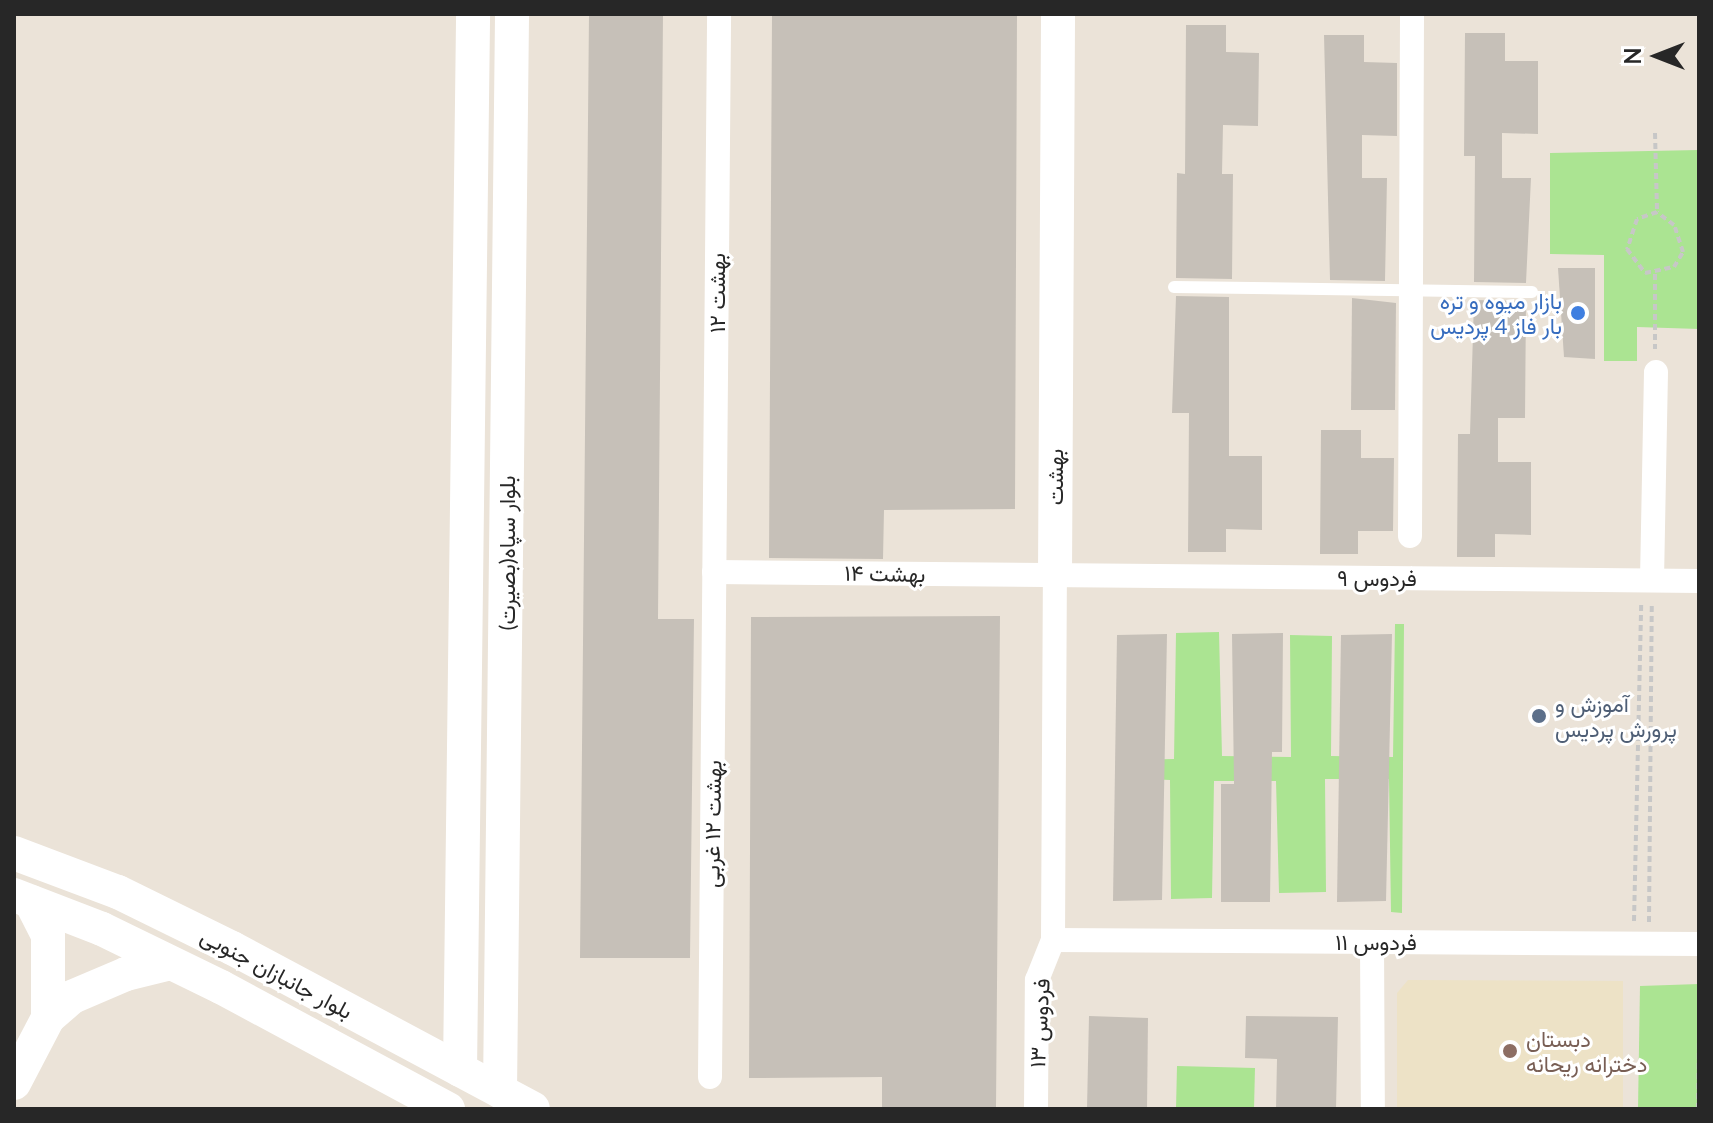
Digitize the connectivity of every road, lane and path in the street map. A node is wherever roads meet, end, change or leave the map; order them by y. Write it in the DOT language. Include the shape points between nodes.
graph roads {
  1 [pos="473,14"];
  2 [pos="512,14"];
  3 [pos="719,14"];
  4 [pos="1058,14"];
  5 [pos="1412,14"];
  6 [pos="1655,133"];
  7 [pos="1657,212"];
  8 [pos="1655,274"];
  9 [pos="1174,287"];
  10 [pos="1411,287"];
  11 [pos="1532,292"];
  12 [pos="1656,372"];
  13 [pos="471,422"];
  14 [pos="507,422"];
  15 [pos="1410,536"];
  16 [pos="714,572"];
  17 [pos="1055,575"];
  18 [pos="1646,580"];
  19 [pos="1699,581"];
  20 [pos="14,853"];
  21 [pos="22,899"];
  22 [pos="1053,940"];
  23 [pos="1372,942"];
  24 [pos="1641,944"];
  25 [pos="1699,944"];
  26 [pos="171,963"];
  27 [pos="48,1018"];
  28 [pos="1699,1021"];
  29 [pos="460,1070"];
  30 [pos="710,1077"];
  31 [pos="14,1083"];
  32 [pos="500,1091"];
  33 [pos="448,1109"];
  34 [pos="533,1109"];
  35 [pos="1036,1109"];
  36 [pos="1373,1109"];
  37 [pos="1698,1109"];
  1 -- 13 [label="main road, بلوار سپاه(بصیرت)"];
  2 -- 14 [label="main road, بلوار سپاه(بصیرت)"];
  3 -- 16 [label="street, بهشت ۱۲"];
  4 -- 17 [label="main road, بهشت"];
  5 -- 10 [label="street"];
  6 -- 7 [label="path"];
  7 -- 8 [label="path" via="1674,225 1683,252 1674,267"];
  7 -- 8 [label="path" via="1637,219 1627,249 1636,266"];
  8 -- 12 [label="path"];
  9 -- 10 [label="lane"];
  10 -- 11 [label="lane"];
  10 -- 15 [label="street"];
  12 -- 18 [label="street"];
  13 -- 14 [label="main road"];
  13 -- 29 [label="main road, بلوار سپاه(بصیرت)"];
  14 -- 32 [label="main road, بلوار سپاه(بصیرت)"];
  16 -- 17 [label="street, بهشت ۱۴"];
  16 -- 30 [label="street, بهشت ۱۲ غربی"];
  17 -- 18 [label="street, فردوس ۹"];
  17 -- 22 [label="street, بهشت"];
  18 -- 19 [label="street, فردوس ۹"];
  18 -- 24 [label="path"];
  18 -- 24 [label="path"];
  20 -- 29 [label="main road, بلوار جانبازان جنوبی" via="118,892"];
  21 -- 26 [label="main road, بلوار جانبازان جنوبی"];
  21 -- 27 [label="main road" via="48,935"];
  22 -- 23 [label="street, فردوس ۱۱"];
  22 -- 35 [label="street, فردوس ۱۳" via="1037,980"];
  23 -- 24 [label="street, فردوس ۱۱"];
  23 -- 36 [label="street"];
  24 -- 25 [label="street, فردوس ۱۱"];
  26 -- 27 [label="main road" via="99,984"];
  26 -- 33 [label="main road, بلوار جانبازان جنوبی"];
  27 -- 31 [label="main road"];
  28 -- 37 [label="path"];
  29 -- 32 [label="main road, بلوار جانبازان جنوبی"];
  32 -- 34 [label="main road, بلوار جانبازان جنوبی"];
}
